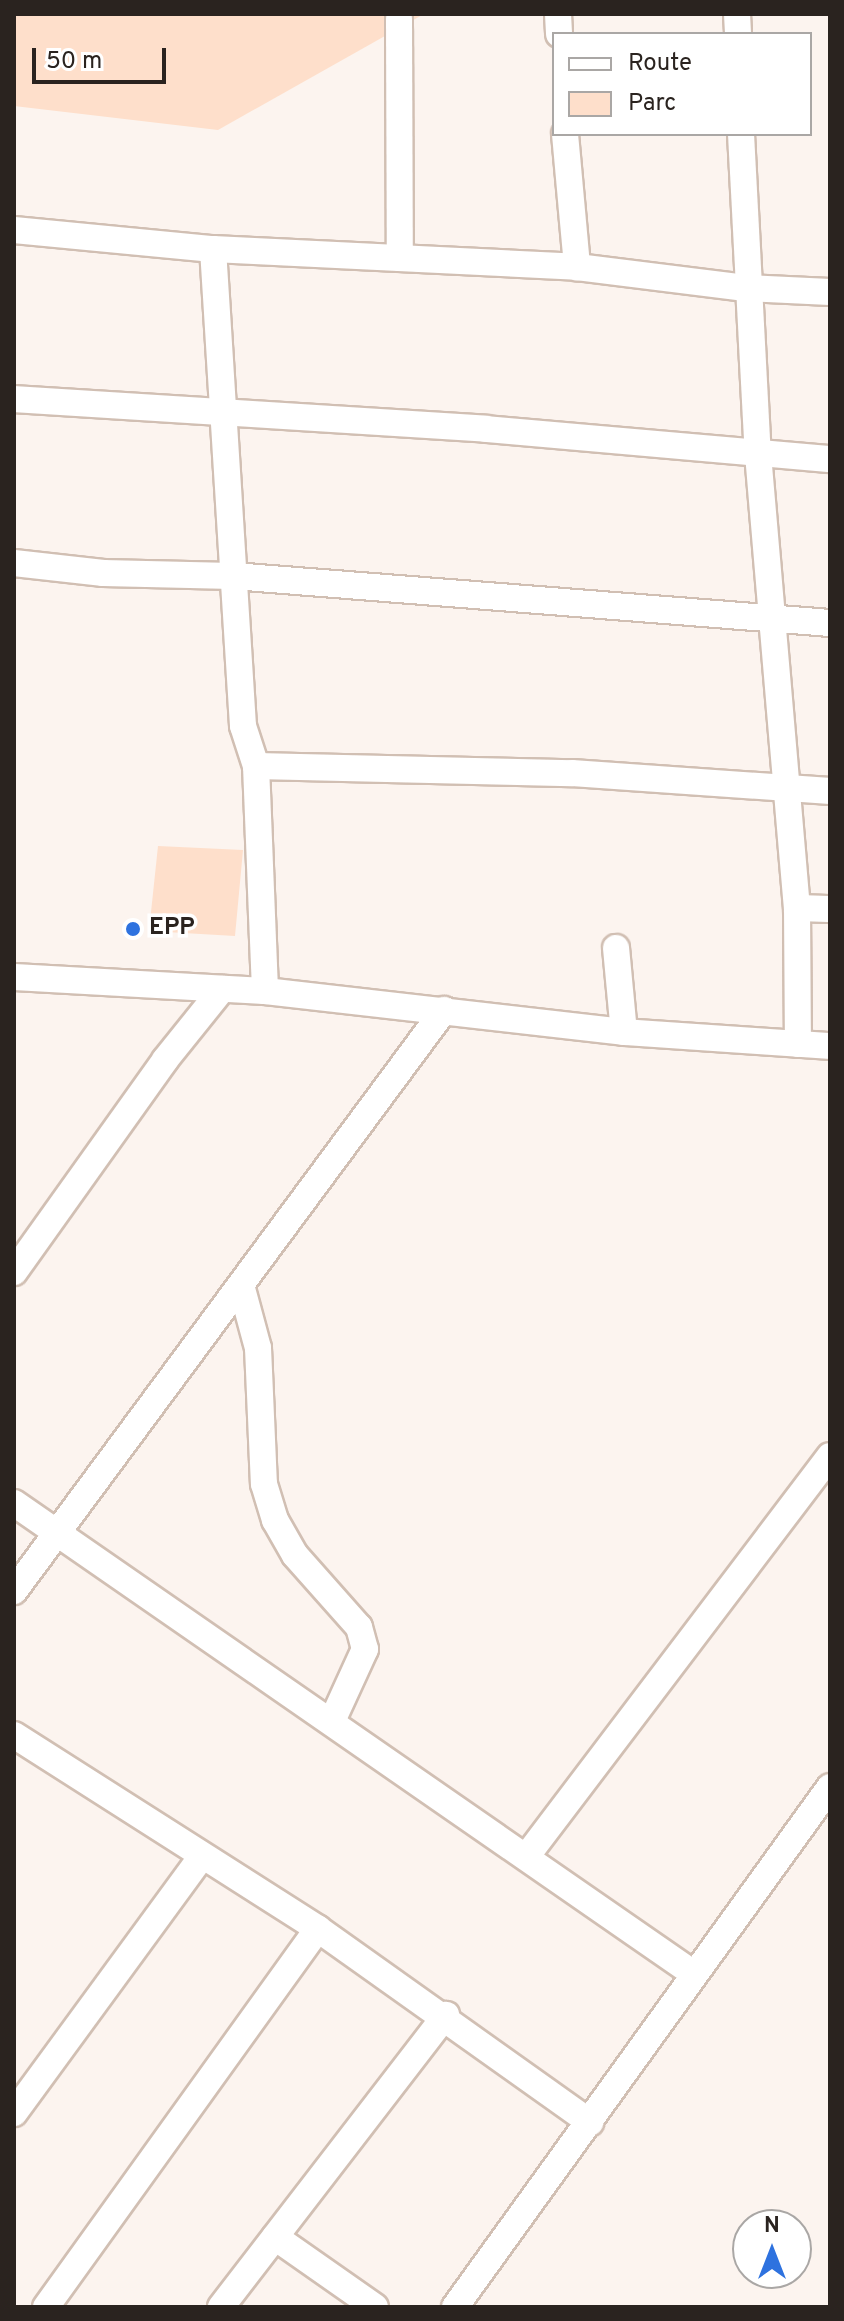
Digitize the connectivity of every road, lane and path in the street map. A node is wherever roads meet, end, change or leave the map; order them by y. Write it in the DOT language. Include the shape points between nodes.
graph roads {
  1 [pos="399,19"];
  2 [pos="565,136"];
  3 [pos="741,136"];
  4 [pos="14,230"];
  5 [pos="213,249"];
  6 [pos="400,258"];
  7 [pos="577,267"];
  8 [pos="746,288"];
  9 [pos="830,292"];
  10 [pos="14,399"];
  11 [pos="227,414"];
  12 [pos="758,454"];
  13 [pos="830,459"];
  14 [pos="14,563"];
  15 [pos="233,576"];
  16 [pos="774,618"];
  17 [pos="830,623"];
  18 [pos="256,766"];
  19 [pos="784,787"];
  20 [pos="830,791"];
  21 [pos="797,908"];
  22 [pos="830,909"];
  23 [pos="616,948"];
  24 [pos="14,977"];
  25 [pos="222,989"];
  26 [pos="265,991"];
  27 [pos="444,1010"];
  28 [pos="624,1032"];
  29 [pos="798,1044"];
  30 [pos="830,1046"];
  31 [pos="14,1272"];
  32 [pos="241,1285"];
  33 [pos="830,1456"];
  34 [pos="14,1503"];
  35 [pos="56,1533"];
  36 [pos="14,1591"];
  37 [pos="332,1721"];
  38 [pos="14,1735"];
  39 [pos="830,1787"];
  40 [pos="202,1856"];
  41 [pos="526,1857"];
  42 [pos="318,1929"];
  43 [pos="694,1974"];
  44 [pos="446,2015"];
  45 [pos="14,2113"];
  46 [pos="590,2122"];
  47 [pos="275,2237"];
  48 [pos="46,2307"];
  49 [pos="221,2307"];
  50 [pos="375,2307"];
  51 [pos="455,2307"];
  1 -- 6 [label="street"];
  2 -- 7 [label="street"];
  3 -- 8 [label="street"];
  4 -- 5 [label="street"];
  5 -- 6 [label="street"];
  5 -- 11 [label="street"];
  6 -- 7 [label="street"];
  7 -- 8 [label="street"];
  8 -- 9 [label="street"];
  8 -- 12 [label="street"];
  10 -- 11 [label="street"];
  11 -- 12 [label="street" via="486,429"];
  11 -- 15 [label="street"];
  12 -- 13 [label="street"];
  12 -- 16 [label="street"];
  14 -- 15 [label="street" via="103,573"];
  15 -- 16 [label="street"];
  15 -- 18 [label="street" via="243,726"];
  16 -- 17 [label="street"];
  16 -- 19 [label="street"];
  18 -- 19 [label="street" via="572,773"];
  18 -- 26 [label="street"];
  19 -- 20 [label="street"];
  19 -- 21 [label="street"];
  21 -- 22 [label="street"];
  21 -- 29 [label="street"];
  23 -- 28 [label="street"];
  24 -- 25 [label="street"];
  25 -- 26 [label="street"];
  25 -- 31 [label="street"];
  26 -- 27 [label="street"];
  27 -- 28 [label="street"];
  27 -- 32 [label="street"];
  28 -- 29 [label="street"];
  29 -- 30 [label="street"];
  32 -- 35 [label="street"];
  32 -- 37 [label="street" via="258,1348 264,1484 275,1520 295,1555 359,1627 365,1649"];
  33 -- 41 [label="street"];
  34 -- 35 [label="street"];
  35 -- 36 [label="street"];
  35 -- 37 [label="street"];
  37 -- 41 [label="street"];
  38 -- 40 [label="street"];
  39 -- 43 [label="street"];
  40 -- 42 [label="street"];
  40 -- 45 [label="street"];
  41 -- 43 [label="street"];
  42 -- 44 [label="street"];
  42 -- 48 [label="street"];
  43 -- 46 [label="street"];
  44 -- 46 [label="street"];
  44 -- 47 [label="street"];
  46 -- 51 [label="street"];
  47 -- 49 [label="street"];
  47 -- 50 [label="street"];
}
